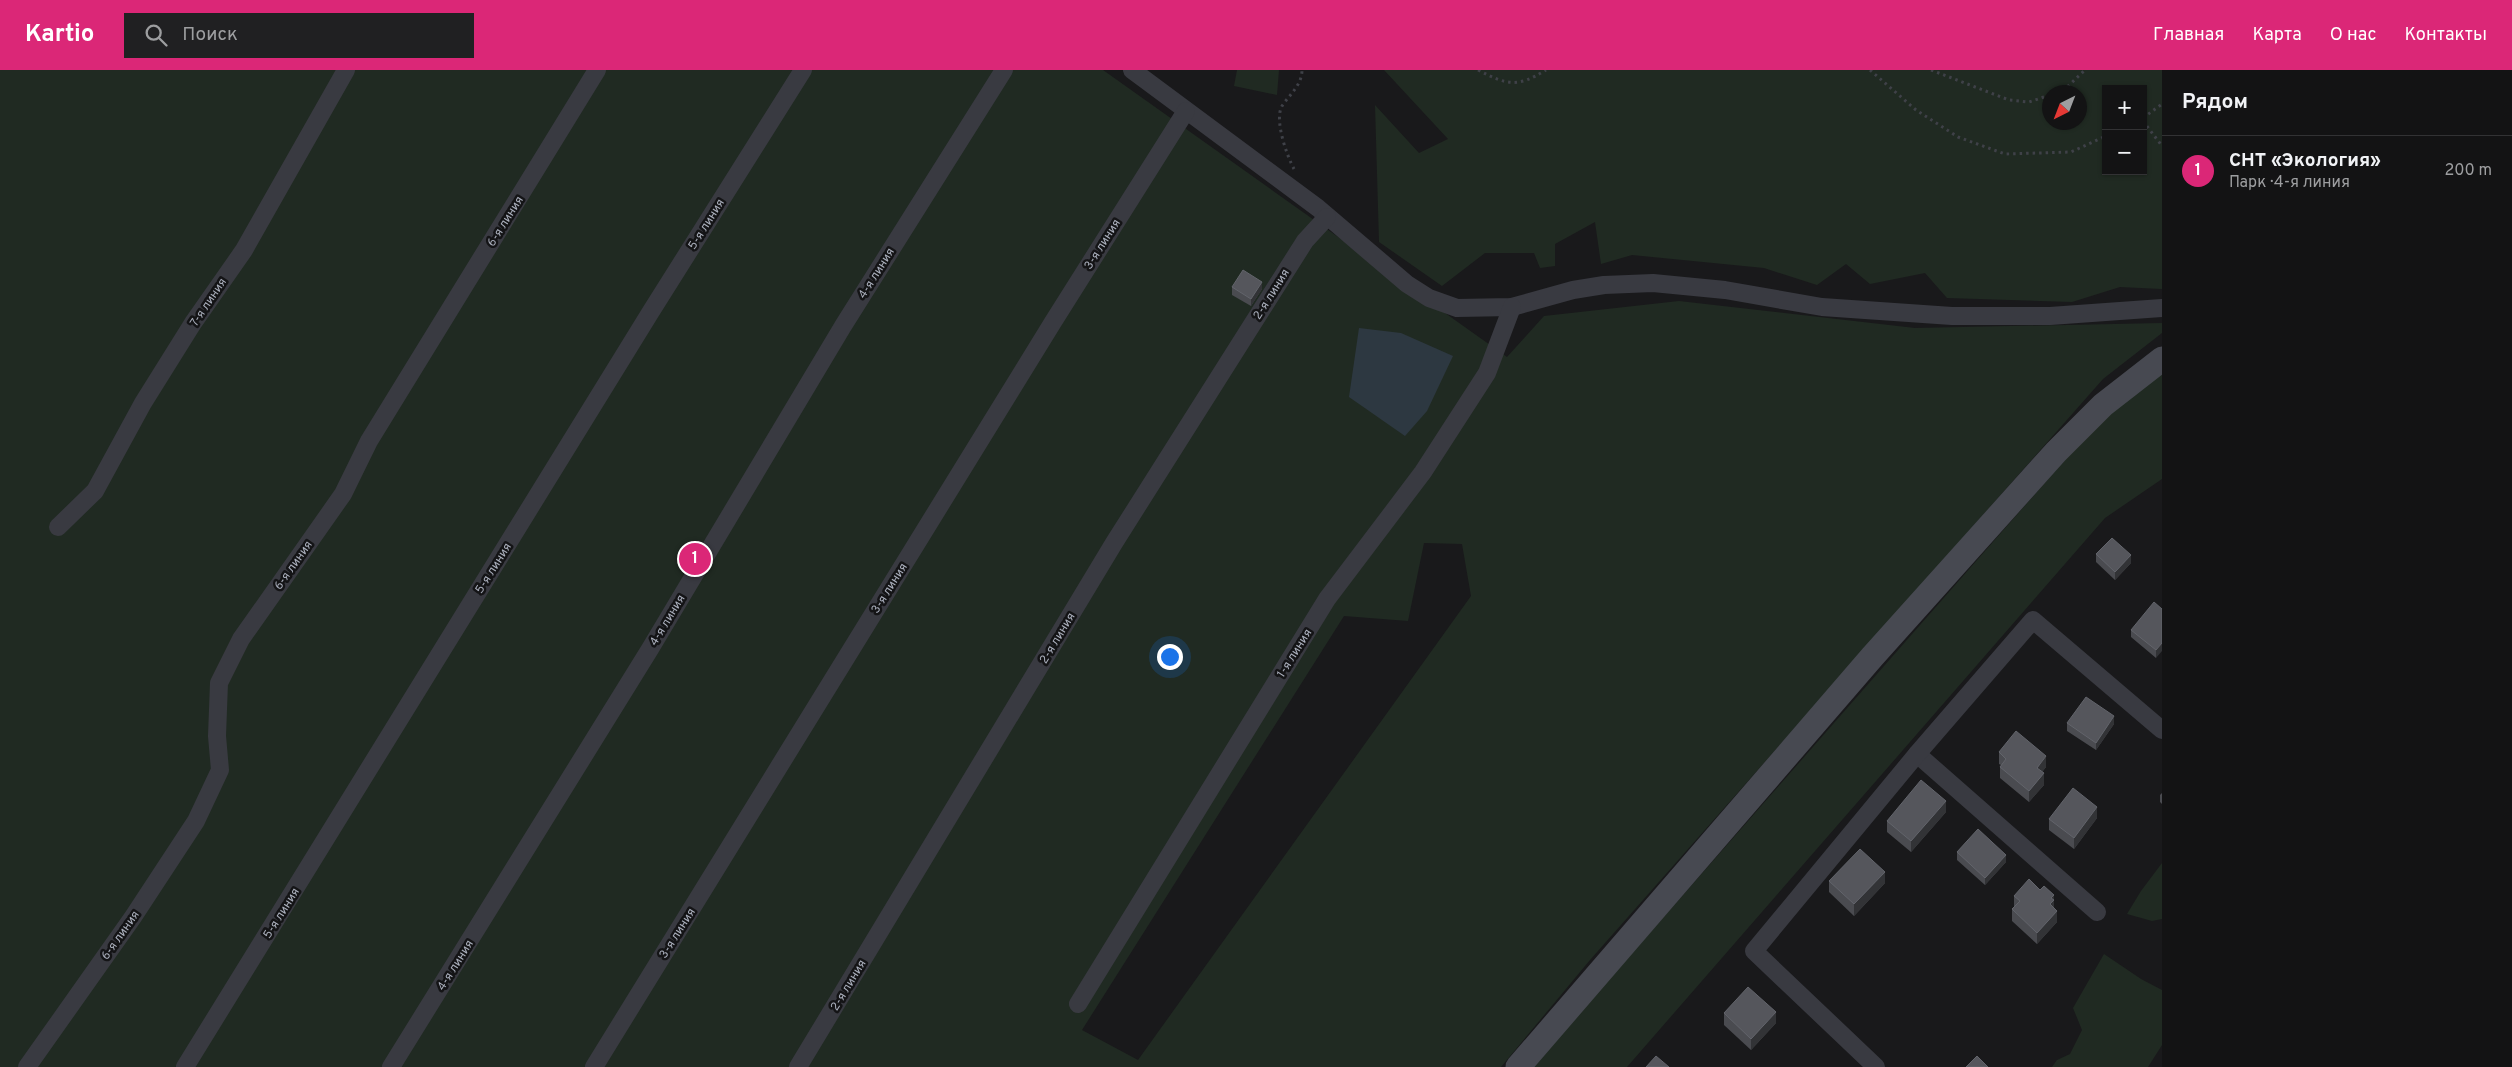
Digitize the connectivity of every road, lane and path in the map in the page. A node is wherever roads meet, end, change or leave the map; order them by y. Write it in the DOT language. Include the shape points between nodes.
graph roads {
  1 [pos="346,70"];
  2 [pos="597,70"];
  3 [pos="803,70"];
  4 [pos="1004,70"];
  5 [pos="1132,70"];
  6 [pos="1302,70"];
  7 [pos="1478,70"];
  8 [pos="1546,70"];
  9 [pos="1870,70"];
  10 [pos="1931,70"];
  11 [pos="2085,70"];
  12 [pos="2069,85"];
  13 [pos="2042,98"];
  14 [pos="2162,104"];
  15 [pos="1186,111"];
  16 [pos="2147,117"];
  17 [pos="2147,125"];
  18 [pos="2102,138"];
  19 [pos="2162,146"];
  20 [pos="1296,171"];
  21 [pos="1327,217"];
  22 [pos="1512,307"];
  23 [pos="2162,308"];
  24 [pos="2162,359"];
  25 [pos="58,527"];
  26 [pos="2162,730"];
  27 [pos="1917,754"];
  28 [pos="2097,912"];
  29 [pos="1078,1004"];
  30 [pos="27,1067"];
  31 [pos="185,1067"];
  32 [pos="392,1067"];
  33 [pos="594,1067"];
  34 [pos="798,1067"];
  35 [pos="1518,1067"];
  36 [pos="1876,1067"];
  1 -- 25 [label="street, 7-я линия" via="244,250 153,387 95,491"];
  2 -- 30 [label="street, 6-я линия" via="368,441 343,494 241,639 219,683 217,736 220,770 196,821 134,917"];
  3 -- 31 [label="street, 5-я линия"];
  4 -- 32 [label="street, 4-я линия" via="843,326 650,649"];
  5 -- 15 [label="street"];
  6 -- 20 [label="path" via="1302,79 1281,108 1278,120"];
  7 -- 8 [label="path" via="1502,82 1526,82"];
  9 -- 18 [label="path" via="1916,110 1958,137 2005,154 2071,152"];
  10 -- 13 [label="path" via="2009,100 2030,102"];
  11 -- 12 [label="path"];
  14 -- 16 [label="path"];
  15 -- 21 [label="street"];
  15 -- 33 [label="street, 3-я линия"];
  17 -- 19 [label="path"];
  21 -- 22 [label="street" via="1407,284 1429,298 1463,309"];
  21 -- 34 [label="street, 2-я линия" via="1305,241 1114,543"];
  22 -- 23 [label="street" via="1604,284 1653,283 1725,290 1822,307 1952,316 2050,316"];
  22 -- 29 [label="street, 1-я линия" via="1488,373 1423,472 1327,599"];
  24 -- 35 [label="main road" via="2103,405 2056,452 1872,657"];
  26 -- 27 [label="street" via="2033,620"];
  27 -- 28 [label="street"];
  27 -- 36 [label="street" via="1754,951"];
}
